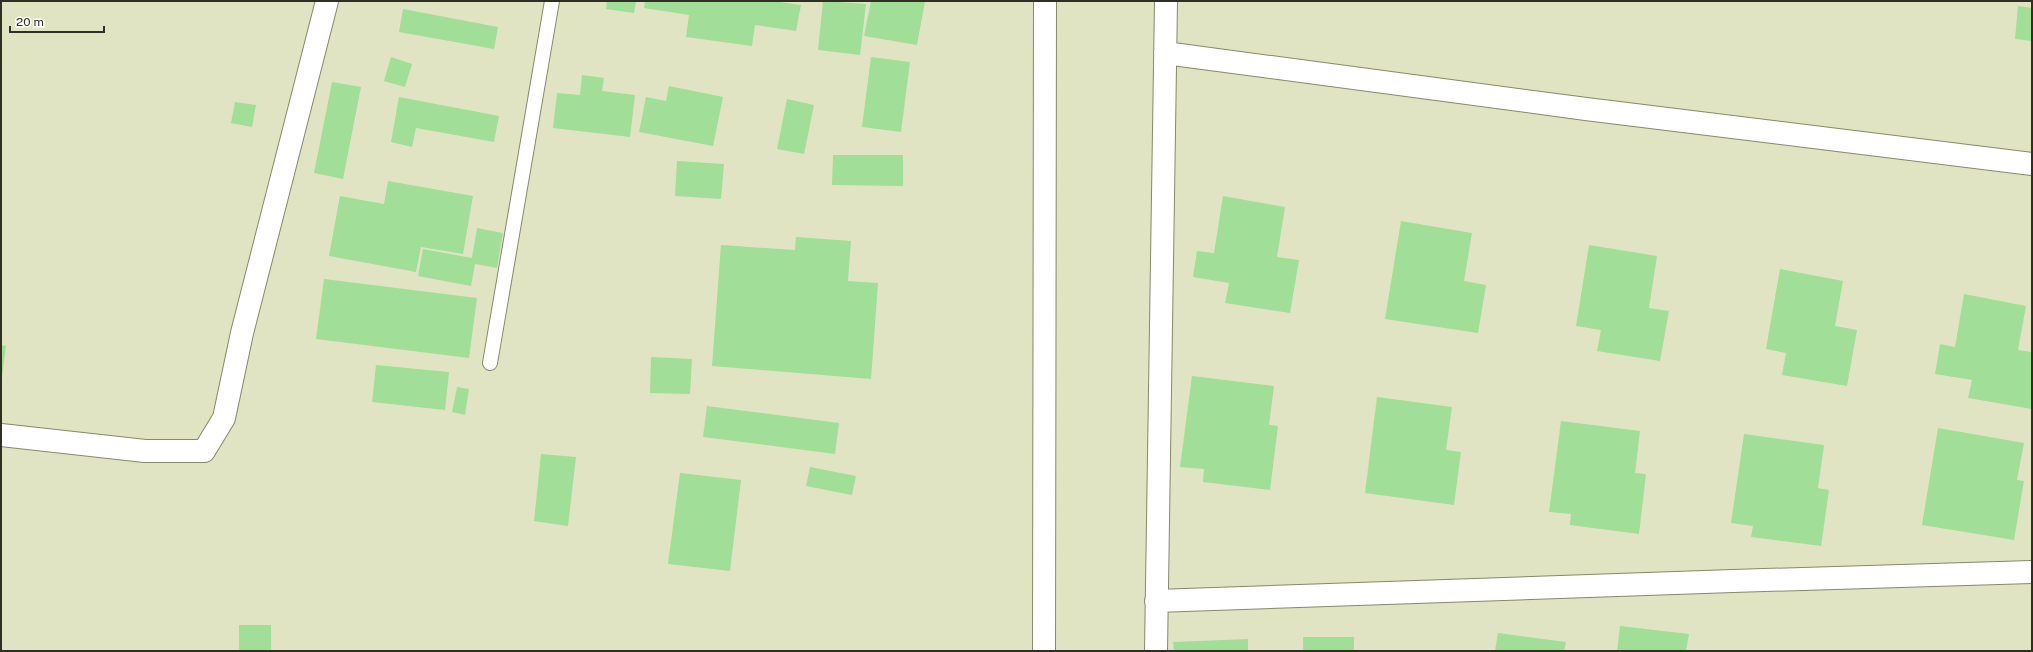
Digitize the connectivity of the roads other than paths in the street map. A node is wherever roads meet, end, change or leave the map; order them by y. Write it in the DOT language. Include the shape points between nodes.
graph roads {
  1 [pos="327,1"];
  2 [pos="552,1"];
  3 [pos="1045,1"];
  4 [pos="1166,1"];
  5 [pos="1165,53"];
  6 [pos="2032,164"];
  7 [pos="490,362"];
  8 [pos="1,435"];
  9 [pos="2032,572"];
  10 [pos="1156,601"];
  11 [pos="1044,651"];
  12 [pos="1156,651"];
  1 -- 8 [label="street" via="242,333 224,418 204,451 144,451"];
  2 -- 7 [label="lane"];
  3 -- 11 [label="street"];
  4 -- 5 [label="street"];
  5 -- 6 [label="street" via="1586,109"];
  5 -- 10 [label="street"];
  9 -- 10 [label="street"];
  10 -- 12 [label="street"];
}
